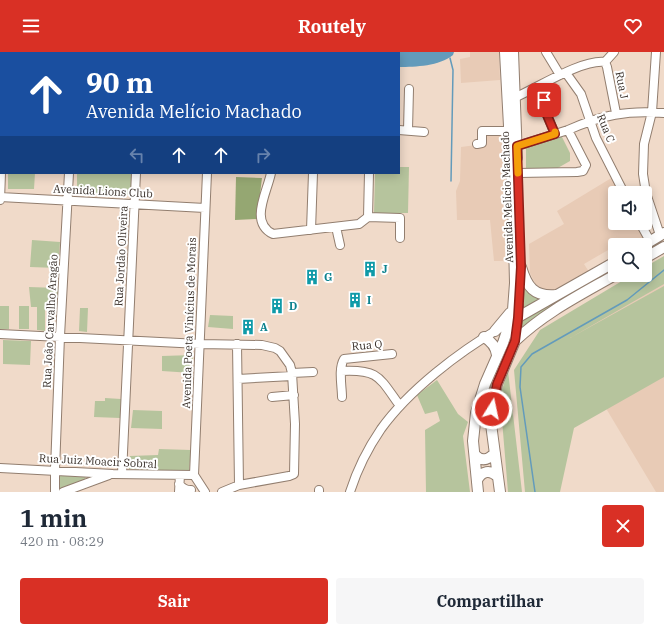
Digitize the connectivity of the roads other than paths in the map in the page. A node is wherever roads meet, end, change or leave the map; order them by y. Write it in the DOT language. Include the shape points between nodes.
graph roads {
  1 [pos="505,52"];
  2 [pos="513,52"];
  3 [pos="614,52"];
  4 [pos="656,52"];
  5 [pos="551,54"];
  6 [pos="605,62"];
  7 [pos="563,74"];
  8 [pos="409,89"];
  9 [pos="516,97"];
  10 [pos="544,100"];
  11 [pos="652,112"];
  12 [pos="616,113"];
  13 [pos="664,113"];
  14 [pos="590,120"];
  15 [pos="400,130"];
  16 [pos="408,130"];
  17 [pos="568,130"];
  18 [pos="509,131"];
  19 [pos="424,132"];
  20 [pos="555,134"];
  21 [pos="478,144"];
  22 [pos="517,146"];
  23 [pos="518,173"];
  24 [pos="1,174"];
  25 [pos="69,174"];
  26 [pos="136,174"];
  27 [pos="207,174"];
  28 [pos="271,174"];
  29 [pos="313,174"];
  30 [pos="370,174"];
  31 [pos="620,186"];
  32 [pos="0,198"];
  33 [pos="67,200"];
  34 [pos="135,203"];
  35 [pos="204,208"];
  36 [pos="368,217"];
  37 [pos="336,227"];
  38 [pos="311,230"];
  39 [pos="662,234"];
  40 [pos="400,238"];
  41 [pos="652,240"];
  42 [pos="340,244"];
  43 [pos="664,247"];
  44 [pos="652,254"];
  45 [pos="608,266"];
  46 [pos="521,267"];
  47 [pos="608,279"];
  48 [pos="558,295"];
  49 [pos="513,317"];
  50 [pos="495,331"];
  51 [pos="0,334"];
  52 [pos="60,336"];
  53 [pos="484,337"];
  54 [pos="128,339"];
  55 [pos="515,341"];
  56 [pos="200,344"];
  57 [pos="237,344"];
  58 [pos="392,354"];
  59 [pos="497,355"];
  60 [pos="341,371"];
  61 [pos="313,372"];
  62 [pos="292,374"];
  63 [pos="238,379"];
  64 [pos="294,395"];
  65 [pos="342,397"];
  66 [pos="272,398"];
  67 [pos="400,406"];
  68 [pos="495,453"];
  69 [pos="475,455"];
  70 [pos="0,468"];
  71 [pos="55,470"];
  72 [pos="86,472"];
  73 [pos="118,474"];
  74 [pos="194,475"];
  75 [pos="498,477"];
  76 [pos="477,480"];
  77 [pos="84,484"];
  78 [pos="180,484"];
  79 [pos="199,484"];
  80 [pos="239,485"];
  81 [pos="189,491"];
  82 [pos="55,492"];
  83 [pos="63,492"];
  84 [pos="205,492"];
  85 [pos="222,492"];
  86 [pos="350,492"];
  87 [pos="478,492"];
  88 [pos="500,492"];
  1 -- 18 [label="main road, Avenida Melício Machado"];
  2 -- 9 [label="main road, Avenida Melício Machado"];
  3 -- 6 [label="street"];
  4 -- 11 [label="street"];
  5 -- 7 [label="street, Rua C"];
  6 -- 7 [label="street" via="584,65"];
  6 -- 12 [label="street, Rua J"];
  7 -- 9 [label="street"];
  7 -- 14 [label="street, Rua C" via="581,94"];
  8 -- 16 [label="street"];
  9 -- 22 [label="main road, Avenida Melício Machado"];
  10 -- 20 [label="street"];
  11 -- 12 [label="street"];
  11 -- 13 [label="street"];
  11 -- 39 [label="street" via="644,144 643,174 646,193"];
  12 -- 14 [label="street"];
  14 -- 17 [label="street"];
  14 -- 31 [label="street, Rua C" via="596,138"];
  15 -- 16 [label="street"];
  16 -- 19 [label="street"];
  17 -- 20 [label="street"];
  17 -- 23 [label="street" via="586,165 583,171"];
  18 -- 21 [label="street" via="482,131 482,143"];
  18 -- 49 [label="main road, Avenida Melício Machado" via="515,283"];
  20 -- 22 [label="street"];
  22 -- 23 [label="main road, Avenida Melício Machado"];
  23 -- 46 [label="main road, Avenida Melício Machado"];
  24 -- 32 [label="street"];
  25 -- 33 [label="street, Rua João Carvalho Aragão"];
  26 -- 34 [label="street, Rua Jordão Oliveira"];
  27 -- 35 [label="street, Avenida Poeta Vinícius de Morais"];
  28 -- 38 [label="street" via="261,207 260,216 264,228 273,234"];
  29 -- 38 [label="street"];
  30 -- 36 [label="street"];
  32 -- 33 [label="street, Avenida Lions Club"];
  33 -- 34 [label="street, Avenida Lions Club"];
  33 -- 52 [label="street, Rua João Carvalho Aragão"];
  34 -- 35 [label="street, Avenida Lions Club"];
  34 -- 54 [label="street, Rua Jordão Oliveira"];
  35 -- 56 [label="street, Avenida Poeta Vinícius de Morais"];
  36 -- 37 [label="street" via="359,224"];
  36 -- 40 [label="street" via="400,218"];
  37 -- 38 [label="street"];
  37 -- 42 [label="street"];
  39 -- 41 [label="main road"];
  43 -- 44 [label="main road"];
  45 -- 48 [label="main road"];
  46 -- 48 [label="main road" via="527,283 533,290 542,295"];
  46 -- 49 [label="main road, Avenida Melício Machado"];
  47 -- 55 [label="main road" via="554,310"];
  48 -- 49 [label="main road"];
  49 -- 50 [label="main road"];
  49 -- 55 [label="main road, Avenida Melício Machado"];
  49 -- 59 [label="main road"];
  50 -- 53 [label="street"];
  51 -- 52 [label="street"];
  52 -- 54 [label="street"];
  52 -- 71 [label="street, Rua João Carvalho Aragão"];
  53 -- 59 [label="main road" via="491,342"];
  53 -- 67 [label="street" via="446,365"];
  54 -- 56 [label="street"];
  54 -- 73 [label="street, Rua Jordão Oliveira"];
  55 -- 68 [label="main road" via="493,397 491,424"];
  56 -- 57 [label="street"];
  56 -- 74 [label="street, Avenida Poeta Vinícius de Morais"];
  57 -- 62 [label="street" via="274,348 286,357"];
  57 -- 63 [label="street"];
  58 -- 60 [label="street, Rua Q" via="344,360"];
  59 -- 69 [label="main road" via="476,413 473,441"];
  60 -- 65 [label="street"];
  60 -- 67 [label="street" via="356,370 374,374"];
  61 -- 62 [label="street"];
  62 -- 63 [label="street"];
  62 -- 64 [label="street"];
  63 -- 80 [label="street"];
  64 -- 66 [label="street"];
  64 -- 80 [label="street" via="294,474"];
  67 -- 86 [label="street" via="381,429 364,458"];
  68 -- 69 [label="main road" via="485,460"];
  68 -- 75 [label="main road"];
  69 -- 76 [label="main road"];
  70 -- 71 [label="street, Rua Juiz Moacir Sobral"];
  71 -- 72 [label="street, Rua Juiz Moacir Sobral"];
  71 -- 82 [label="street, Rua João Carvalho Aragão"];
  72 -- 73 [label="street, Rua Juiz Moacir Sobral"];
  72 -- 77 [label="street" via="88,478"];
  73 -- 77 [label="street"];
  73 -- 78 [label="street, Rua Juiz Moacir Sobral"];
  74 -- 78 [label="street, Rua Juiz Moacir Sobral"];
  74 -- 79 [label="street"];
  75 -- 76 [label="main road" via="488,471 482,473"];
  75 -- 88 [label="main road"];
  76 -- 87 [label="main road"];
  77 -- 83 [label="street"];
  78 -- 81 [label="street"];
  79 -- 81 [label="street"];
  79 -- 84 [label="street"];
  80 -- 85 [label="street"];
}
